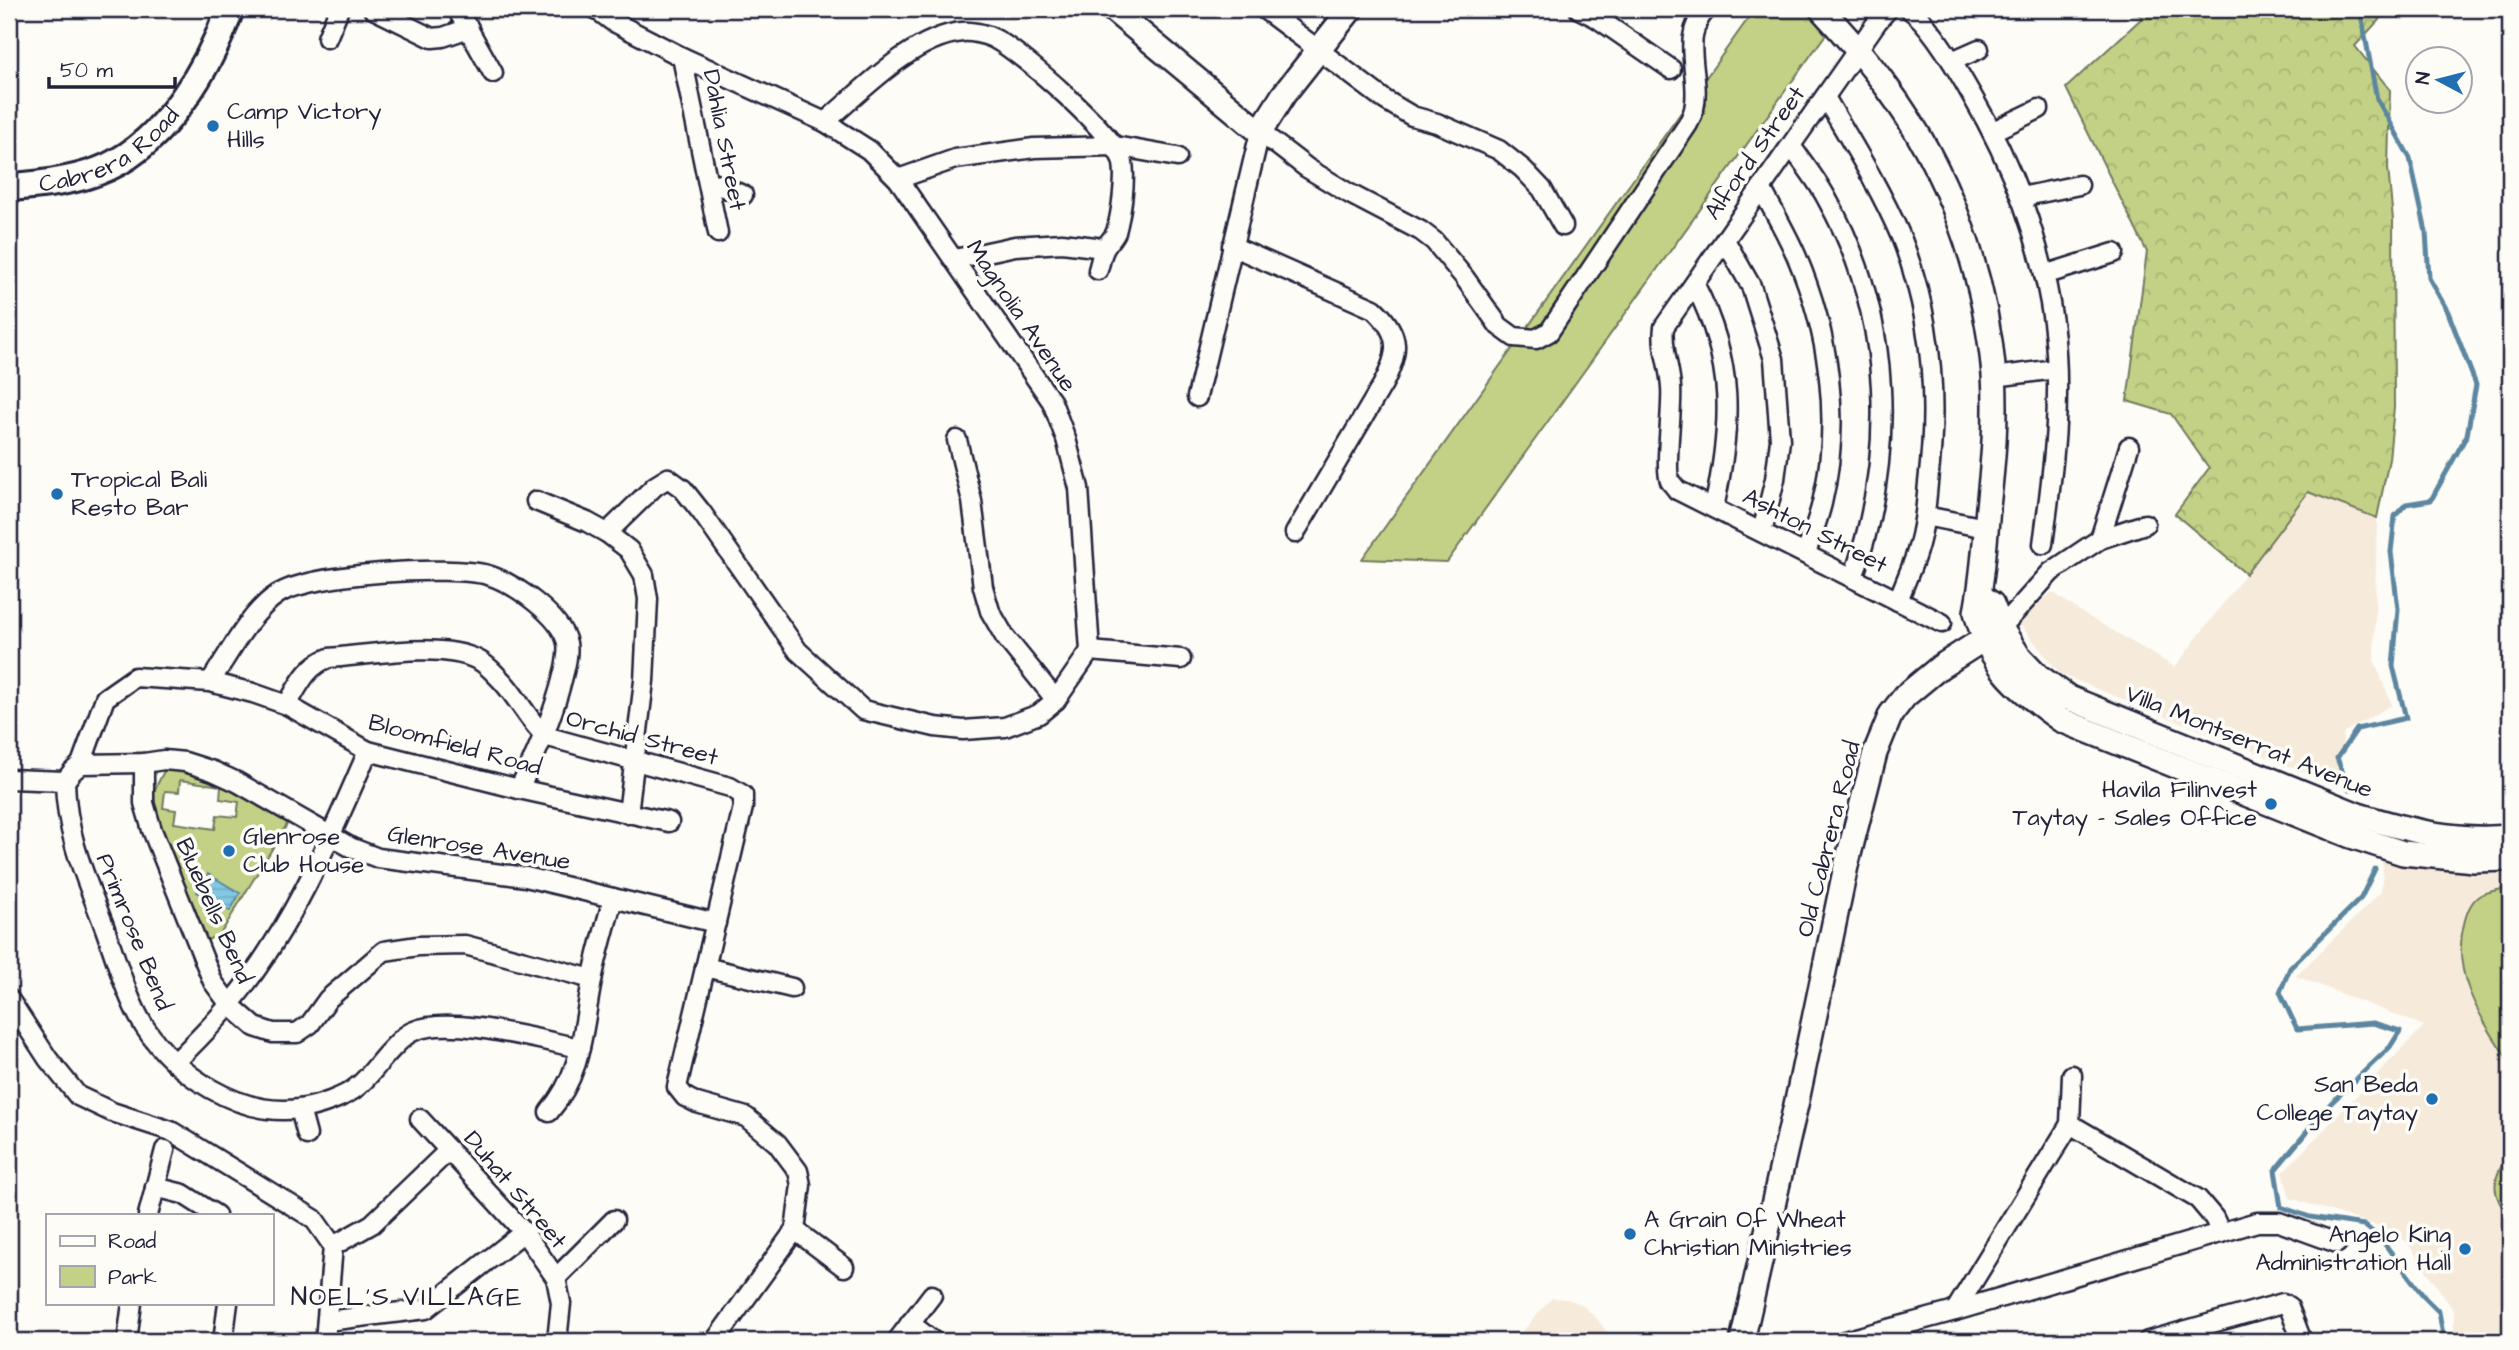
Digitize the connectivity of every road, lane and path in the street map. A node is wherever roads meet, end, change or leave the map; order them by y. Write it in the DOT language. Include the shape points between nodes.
graph roads {
  1 [pos="230,9"];
  2 [pos="339,9"];
  3 [pos="373,9"];
  4 [pos="457,9"];
  5 [pos="596,9"];
  6 [pos="1112,9"];
  7 [pos="1264,9"];
  8 [pos="1351,9"];
  9 [pos="1579,9"];
  10 [pos="1707,9"];
  11 [pos="1821,9"];
  12 [pos="1888,9"];
  13 [pos="1909,9"];
  14 [pos="469,28"];
  15 [pos="327,38"];
  16 [pos="1317,49"];
  17 [pos="1858,49"];
  18 [pos="1979,49"];
  19 [pos="682,57"];
  20 [pos="1952,61"];
  21 [pos="1671,69"];
  22 [pos="493,73"];
  23 [pos="1825,97"];
  24 [pos="2039,109"];
  25 [pos="825,122"];
  26 [pos="1993,131"];
  27 [pos="1260,132"];
  28 [pos="1115,146"];
  29 [pos="1791,146"];
  30 [pos="1177,157"];
  31 [pos="898,179"];
  32 [pos="708,181"];
  33 [pos="2079,185"];
  34 [pos="9,187"];
  35 [pos="1761,188"];
  36 [pos="743,195"];
  37 [pos="2021,197"];
  38 [pos="1563,226"];
  39 [pos="718,233"];
  40 [pos="1725,240"];
  41 [pos="1232,246"];
  42 [pos="1104,248"];
  43 [pos="2114,253"];
  44 [pos="955,259"];
  45 [pos="1098,270"];
  46 [pos="2043,275"];
  47 [pos="1695,285"];
  48 [pos="2056,369"];
  49 [pos="1994,377"];
  50 [pos="1197,397"];
  51 [pos="957,440"];
  52 [pos="2129,447"];
  53 [pos="1669,480"];
  54 [pos="536,501"];
  55 [pos="1714,508"];
  56 [pos="1925,516"];
  57 [pos="2145,524"];
  58 [pos="1986,528"];
  59 [pos="607,533"];
  60 [pos="1295,533"];
  61 [pos="1762,533"];
  62 [pos="2101,540"];
  63 [pos="2043,544"];
  64 [pos="1806,554"];
  65 [pos="1853,578"];
  66 [pos="1898,601"];
  67 [pos="1942,623"];
  68 [pos="1993,633"];
  69 [pos="1090,651"];
  70 [pos="1181,659"];
  71 [pos="210,682"];
  72 [pos="1056,700"];
  73 [pos="287,705"];
  74 [pos="545,736"];
  75 [pos="368,751"];
  76 [pos="636,761"];
  77 [pos="144,763"];
  78 [pos="81,764"];
  79 [pos="9,779"];
  80 [pos="65,781"];
  81 [pos="519,789"];
  82 [pos="628,814"];
  83 [pos="670,822"];
  84 [pos="331,836"];
  85 [pos="2510,837"];
  86 [pos="2510,859"];
  87 [pos="614,898"];
  88 [pos="716,923"];
  89 [pos="705,967"];
  90 [pos="592,979"];
  91 [pos="792,988"];
  92 [pos="9,999"];
  93 [pos="230,1004"];
  94 [pos="580,1048"];
  95 [pos="175,1063"];
  96 [pos="2072,1075"];
  97 [pos="300,1109"];
  98 [pos="549,1112"];
  99 [pos="420,1119"];
  100 [pos="2070,1124"];
  101 [pos="307,1135"];
  102 [pos="165,1150"];
  103 [pos="449,1150"];
  104 [pos="155,1187"];
  105 [pos="148,1214"];
  106 [pos="214,1214"];
  107 [pos="614,1220"];
  108 [pos="795,1230"];
  109 [pos="524,1232"];
  110 [pos="2221,1233"];
  111 [pos="2337,1243"];
  112 [pos="332,1246"];
  113 [pos="844,1267"];
  114 [pos="556,1278"];
  115 [pos="932,1295"];
  116 [pos="132,1304"];
  117 [pos="228,1304"];
  118 [pos="1955,1311"];
  119 [pos="327,1321"];
  120 [pos="910,1323"];
  121 [pos="127,1341"];
  122 [pos="223,1341"];
  123 [pos="325,1341"];
  124 [pos="557,1341"];
  125 [pos="715,1341"];
  126 [pos="897,1341"];
  127 [pos="933,1341"];
  128 [pos="1742,1341"];
  129 [pos="1844,1341"];
  130 [pos="2148,1341"];
  131 [pos="2302,1341"];
  1 -- 34 [label="main road, Cabrera Road" via="206,65 174,111 138,150 78,176"];
  2 -- 15 [label="street"];
  3 -- 14 [label="street" via="432,38"];
  4 -- 14 [label="street"];
  5 -- 19 [label="street, Magnolia Avenue"];
  6 -- 27 [label="street"];
  7 -- 16 [label="street"];
  8 -- 16 [label="street"];
  9 -- 21 [label="street"];
  10 -- 27 [label="street" via="1692,41 1695,108 1688,124 1549,332 1536,339 1514,337 1499,326 1464,277 1421,231 1307,168"];
  11 -- 17 [label="street"];
  12 -- 17 [label="street, Alford Street"];
  13 -- 20 [label="street"];
  14 -- 22 [label="street"];
  16 -- 27 [label="street"];
  16 -- 38 [label="street" via="1412,116 1499,150 1542,189"];
  17 -- 23 [label="street, Alford Street"];
  17 -- 49 [label="street" via="1918,133 1948,193 1977,274"];
  18 -- 20 [label="street"];
  19 -- 25 [label="street, Magnolia Avenue"];
  19 -- 32 [label="street, Dahlia Street"];
  20 -- 26 [label="street"];
  23 -- 29 [label="street, Alford Street"];
  23 -- 56 [label="street" via="1872,177 1914,276 1933,396"];
  24 -- 26 [label="street"];
  25 -- 28 [label="street" via="900,59 937,38 964,32 991,37 1009,47 1086,114"];
  25 -- 31 [label="street, Magnolia Avenue" via="869,150"];
  26 -- 37 [label="street"];
  27 -- 41 [label="street"];
  28 -- 30 [label="street"];
  28 -- 31 [label="street" via="1006,151 955,159"];
  28 -- 42 [label="street" via="1123,160 1124,179 1116,232"];
  29 -- 35 [label="street, Alford Street"];
  29 -- 65 [label="street" via="1827,198 1849,246 1875,335 1882,394 1879,478"];
  31 -- 44 [label="street, Magnolia Avenue"];
  32 -- 36 [label="street"];
  32 -- 39 [label="street, Dahlia Street"];
  33 -- 37 [label="street"];
  35 -- 40 [label="street, Alford Street"];
  35 -- 64 [label="street" via="1796,255 1824,339 1832,418 1829,462"];
  37 -- 46 [label="street"];
  40 -- 47 [label="street, Alford Street"];
  40 -- 61 [label="street" via="1751,286 1774,359 1780,440"];
  41 -- 50 [label="street"];
  41 -- 60 [label="street" via="1374,310 1389,323 1396,344 1394,362 1383,384"];
  42 -- 44 [label="street" via="1062,243 1015,246"];
  42 -- 45 [label="street"];
  43 -- 46 [label="street"];
  44 -- 69 [label="street, Magnolia Avenue" via="1052,402 1066,439 1079,488"];
  46 -- 48 [label="street"];
  47 -- 53 [label="street, Alford Street" via="1664,327 1671,386"];
  47 -- 55 [label="street" via="1719,342 1728,415"];
  48 -- 49 [label="street"];
  48 -- 63 [label="street" via="2054,459"];
  49 -- 58 [label="street" via="1994,444"];
  51 -- 72 [label="street" via="990,611"];
  52 -- 62 [label="street"];
  53 -- 55 [label="street, Ashton Street" via="1677,490"];
  54 -- 59 [label="street"];
  55 -- 61 [label="street, Ashton Street"];
  56 -- 58 [label="street"];
  56 -- 66 [label="street"];
  57 -- 62 [label="street, Old Cabrera Road"];
  58 -- 68 [label="street" via="1976,612"];
  59 -- 72 [label="street" via="668,478 696,505 798,651 863,710 963,730 1005,727 1039,714"];
  59 -- 76 [label="street" via="629,551 644,575 648,599"];
  61 -- 64 [label="street, Ashton Street"];
  62 -- 68 [label="street, Old Cabrera Road" via="2051,572"];
  64 -- 65 [label="street, Ashton Street"];
  65 -- 66 [label="street, Ashton Street"];
  66 -- 67 [label="street, Ashton Street"];
  68 -- 85 [label="street, Villa Montserrat Avenue" via="2069,698 2358,815 2406,830 2476,840"];
  68 -- 86 [label="street, Villa Montserrat Avenue" via="2001,667 2025,695 2061,720 2403,853"];
  68 -- 128 [label="street, Old Cabrera Road" via="1905,696 1891,714 1875,753"];
  69 -- 70 [label="street"];
  69 -- 72 [label="street"];
  71 -- 73 [label="street, Bloomfield Road"];
  71 -- 74 [label="street" via="261,607 280,592 350,576 457,570 508,583 559,627 567,660"];
  71 -- 78 [label="street, Bloomfield Road" via="135,677 105,698"];
  73 -- 74 [label="street, Orchid Street" via="309,669 329,658 460,652 481,661 505,684"];
  73 -- 75 [label="street, Bloomfield Road"];
  74 -- 76 [label="street, Orchid Street"];
  74 -- 81 [label="street"];
  75 -- 81 [label="street, Bloomfield Road" via="425,757"];
  75 -- 84 [label="street"];
  76 -- 82 [label="street"];
  76 -- 88 [label="street, Orchid Street" via="730,787 743,795"];
  77 -- 78 [label="street, Glenrose Avenue"];
  77 -- 84 [label="street, Glenrose Avenue" via="185,762 213,771"];
  77 -- 93 [label="street, Bluebells Bend" via="144,803 152,830 214,982"];
  78 -- 80 [label="street"];
  79 -- 80 [label="street"];
  80 -- 95 [label="street, Primrose Bend" via="74,850 126,984 144,1025"];
  81 -- 82 [label="street, Bloomfield Road"];
  82 -- 83 [label="street, Bloomfield Road"];
  84 -- 87 [label="street, Glenrose Avenue" via="378,858 526,877"];
  84 -- 93 [label="street" via="302,895"];
  87 -- 88 [label="street, Glenrose Avenue"];
  87 -- 90 [label="street"];
  88 -- 89 [label="street, Orchid Street"];
  89 -- 91 [label="street"];
  89 -- 108 [label="street, Orchid Street" via="677,1087 685,1097 746,1117 777,1143 798,1171 801,1185"];
  90 -- 93 [label="street, Bluebells Bend" via="465,945 418,946 384,951 297,1033 255,1027"];
  90 -- 94 [label="street"];
  92 -- 112 [label="street" via="78,1096 171,1131 219,1159 314,1219"];
  93 -- 95 [label="street"];
  94 -- 97 [label="street, Primrose Bend" via="459,1025 433,1026 412,1031 400,1040 357,1088"];
  94 -- 98 [label="street" via="565,1094"];
  95 -- 97 [label="street, Primrose Bend" via="218,1093 245,1104 273,1111"];
  96 -- 100 [label="street"];
  97 -- 101 [label="street"];
  99 -- 103 [label="street, Duhat Street"];
  100 -- 110 [label="street" via="2198,1199"];
  100 -- 118 [label="street"];
  102 -- 104 [label="street"];
  103 -- 109 [label="street, Duhat Street"];
  103 -- 112 [label="street" via="372,1224"];
  104 -- 105 [label="street"];
  104 -- 106 [label="street" via="183,1194"];
  107 -- 114 [label="street"];
  108 -- 113 [label="street"];
  108 -- 125 [label="street"];
  109 -- 114 [label="street, Duhat Street"];
  109 -- 119 [label="street" via="426,1309"];
  110 -- 111 [label="street" via="2268,1221"];
  110 -- 118 [label="street"];
  112 -- 119 [label="street"];
  114 -- 124 [label="street, Duhat Street" via="561,1303"];
  115 -- 120 [label="street"];
  116 -- 121 [label="street"];
  117 -- 122 [label="street"];
  118 -- 129 [label="street"];
  119 -- 123 [label="street"];
  120 -- 126 [label="street"];
  120 -- 127 [label="street"];
  130 -- 131 [label="street" via="2283,1303 2289,1307"];
}
